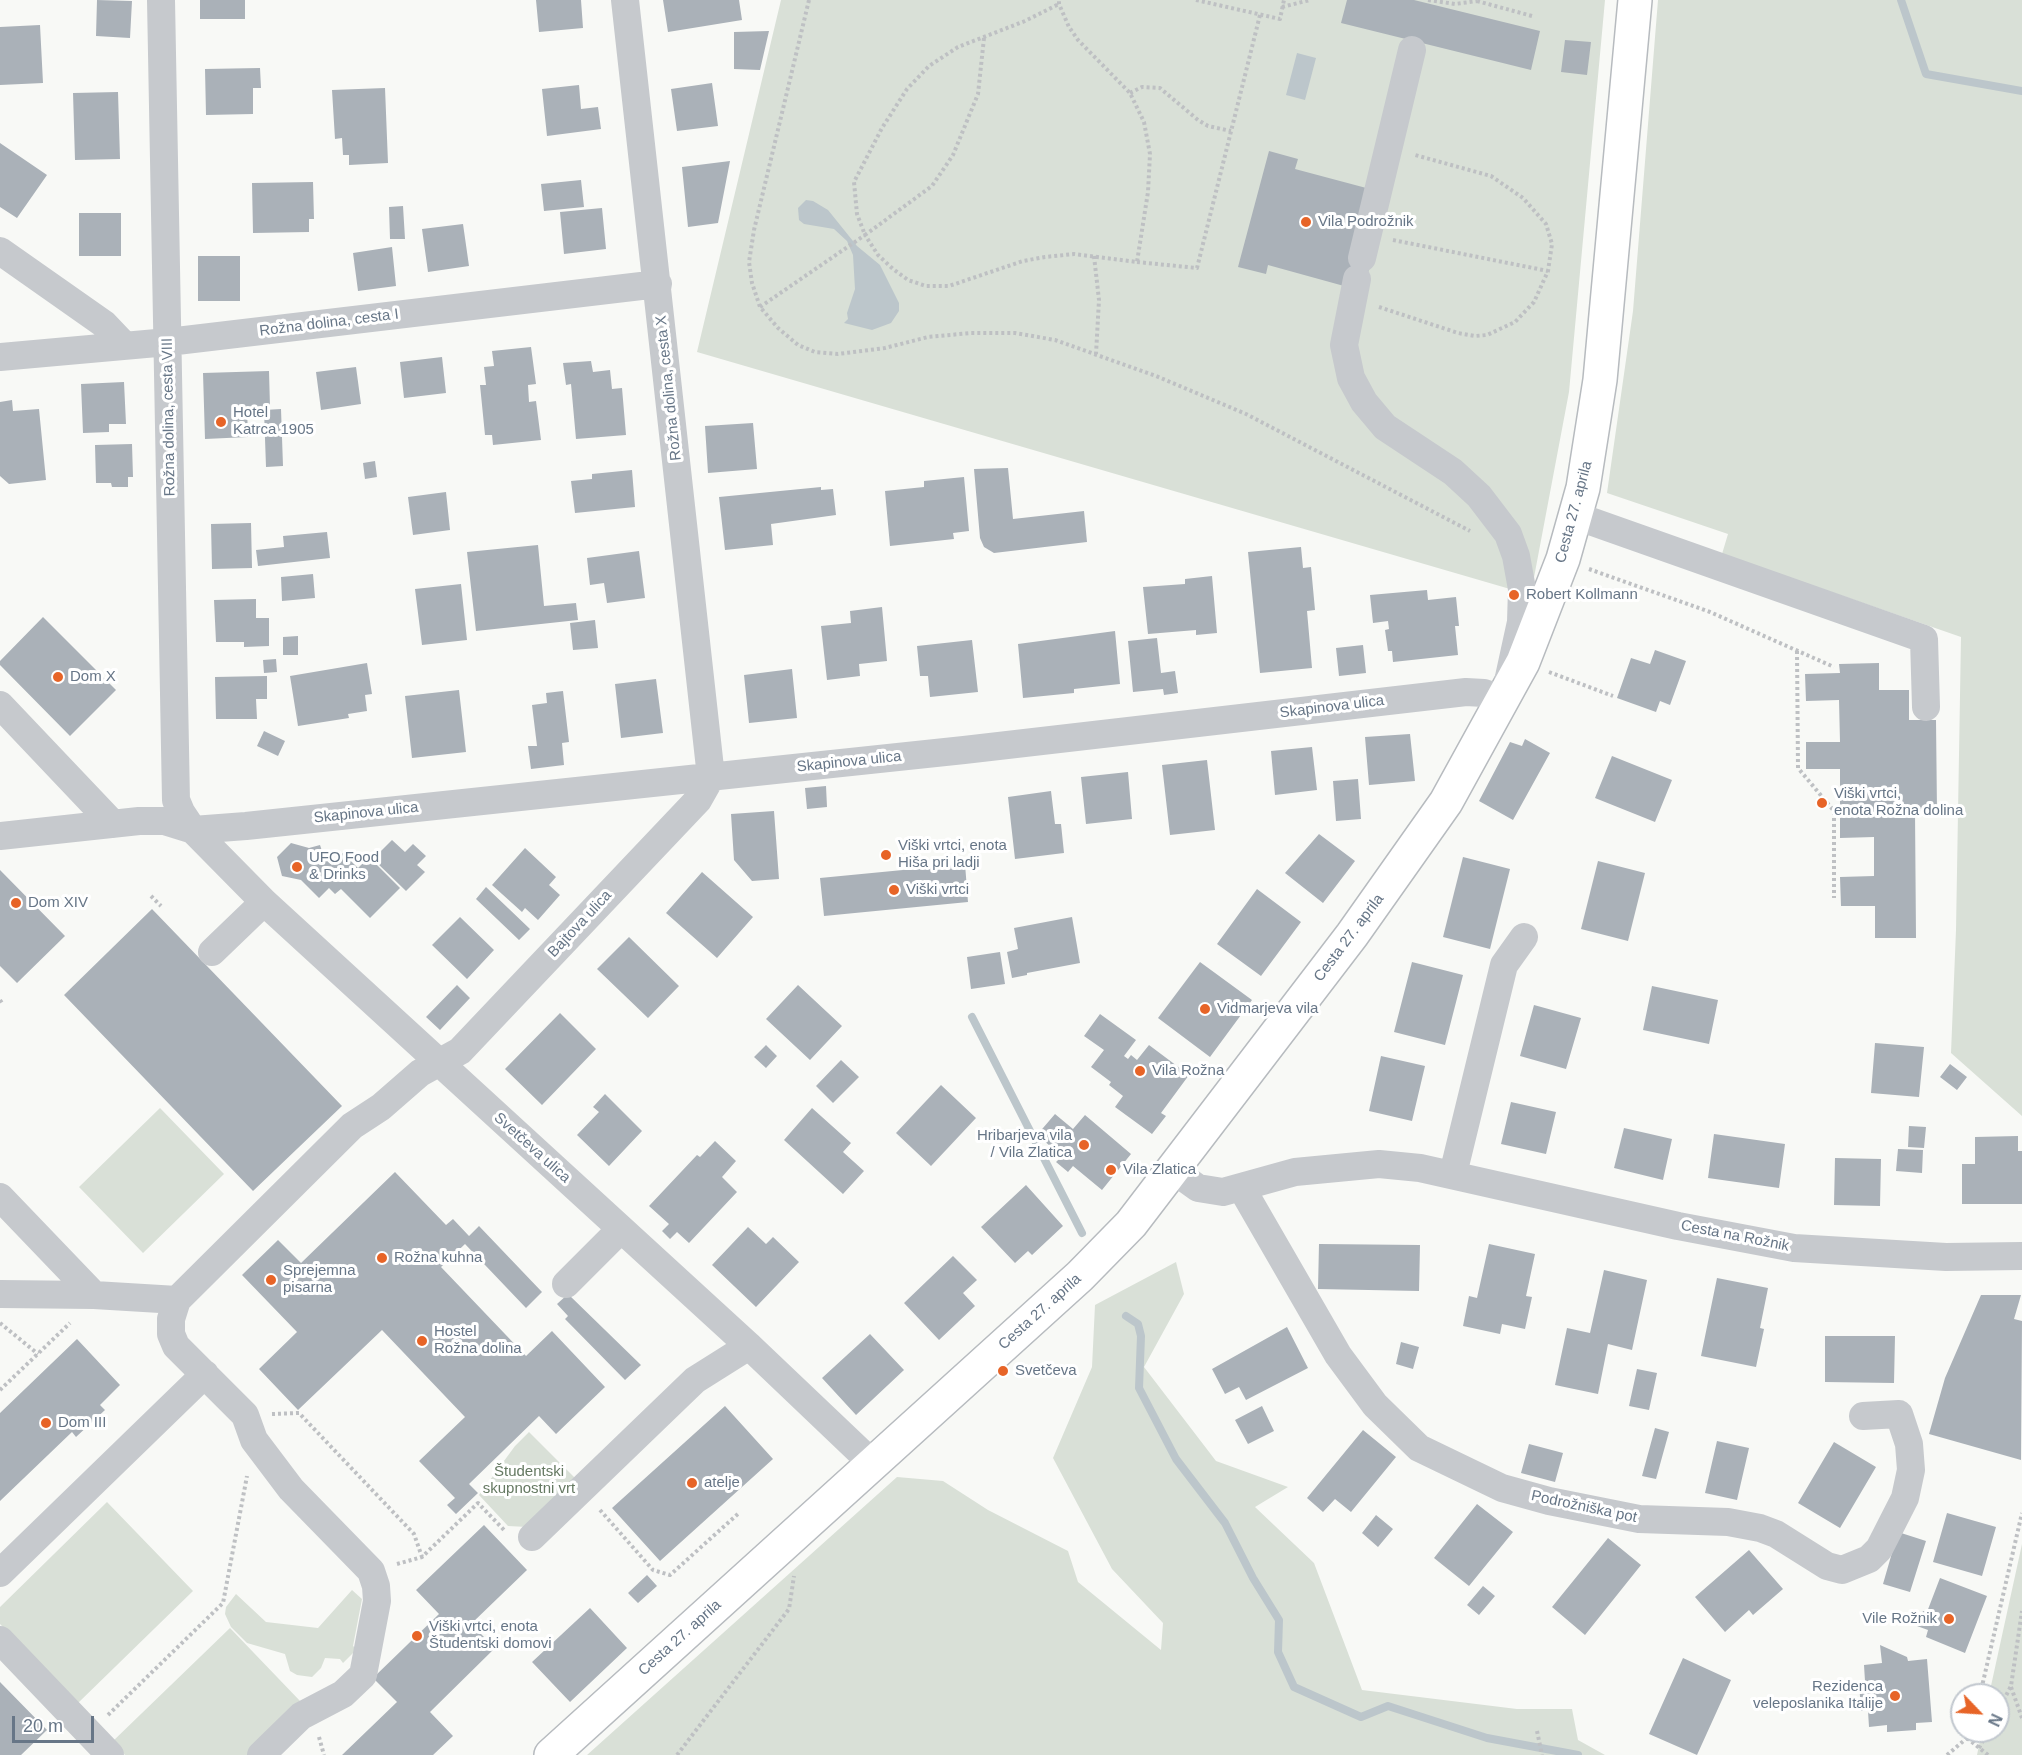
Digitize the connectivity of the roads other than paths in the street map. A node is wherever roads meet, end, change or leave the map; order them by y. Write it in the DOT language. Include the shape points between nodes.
graph roads {
  1 [pos="161,0"];
  2 [pos="625,0"];
  3 [pos="1635,0"];
  4 [pos="1412,50"];
  5 [pos="0,251"];
  6 [pos="658,284"];
  7 [pos="168,342"];
  8 [pos="124,345"];
  9 [pos="0,357"];
  10 [pos="1576,516"];
  11 [pos="1504,700"];
  12 [pos="0,705"];
  13 [pos="1926,707"];
  14 [pos="711,777"];
  15 [pos="113,824"];
  16 [pos="193,830"];
  17 [pos="0,836"];
  18 [pos="264,902"];
  19 [pos="1524,938"];
  20 [pos="212,952"];
  21 [pos="440,1064"];
  22 [pos="1173,1170"];
  23 [pos="1453,1174"];
  24 [pos="1241,1187"];
  25 [pos="0,1197"];
  26 [pos="621,1230"];
  27 [pos="2022,1256"];
  28 [pos="566,1284"];
  29 [pos="0,1294"];
  30 [pos="94,1295"];
  31 [pos="177,1300"];
  32 [pos="749,1346"];
  33 [pos="205,1374"];
  34 [pos="1863,1416"];
  35 [pos="873,1464"];
  36 [pos="532,1537"];
  37 [pos="0,1573"];
  38 [pos="0,1640"];
  39 [pos="110,1755"];
  40 [pos="261,1755"];
  41 [pos="551,1755"];
  1 -- 7 [label="street, Rožna dolina, cesta VIII"];
  2 -- 6 [label="street, Rožna dolina, cesta X"];
  3 -- 10 [label="main road, Cesta 27. aprila" via="1600,380"];
  4 -- 11 [label="street" via="1344,345 1351,378 1364,402 1385,427 1453,472 1479,496 1508,534 1522,589 1521,622"];
  5 -- 8 [label="street" via="104,324"];
  6 -- 7 [label="street, Rožna dolina, cesta I"];
  6 -- 14 [label="street, Rožna dolina, cesta X"];
  7 -- 8 [label="street, Rožna dolina, cesta I"];
  7 -- 16 [label="street, Rožna dolina, cesta VIII" via="176,800"];
  8 -- 9 [label="street, Rožna dolina, cesta I"];
  10 -- 11 [label="main road, Cesta 27. aprila" via="1536,633"];
  10 -- 13 [label="street" via="1924,639"];
  11 -- 14 [label="street, Skapinova ulica" via="1466,692"];
  11 -- 22 [label="main road, Cesta 27. aprila" via="1446,802 1394,878"];
  12 -- 15 [label="street"];
  14 -- 16 [label="street, Skapinova ulica"];
  14 -- 21 [label="street, Bajtova ulica" via="689,808 460,1051"];
  15 -- 16 [label="street" via="156,820"];
  15 -- 17 [label="street"];
  16 -- 18 [label="street, Svetčeva ulica"];
  18 -- 20 [label="street"];
  18 -- 21 [label="street, Svetčeva ulica"];
  19 -- 23 [label="street" via="1504,964"];
  21 -- 26 [label="street, Svetčeva ulica"];
  21 -- 31 [label="street, Bajtova ulica" via="420,1073 352,1126"];
  22 -- 24 [label="street, Cesta na Rožnik" via="1204,1190 1223,1192"];
  22 -- 35 [label="main road, Cesta 27. aprila" via="1131,1224 1080,1276"];
  23 -- 24 [label="street, Cesta na Rožnik" via="1379,1164 1295,1172"];
  23 -- 27 [label="street, Cesta na Rožnik" via="1678,1226 1794,1248 1946,1257"];
  24 -- 34 [label="street, Podrožniška pot" via="1352,1377 1375,1405 1419,1448 1502,1488 1638,1519 1728,1522 1760,1528 1827,1566 1842,1570 1856,1567 1879,1549 1905,1498 1911,1470 1909,1444 1899,1414"];
  25 -- 30 [label="street"];
  26 -- 28 [label="street"];
  26 -- 32 [label="street, Svetčeva ulica"];
  29 -- 30 [label="street"];
  30 -- 31 [label="street"];
  31 -- 33 [label="street" via="171,1334 176,1346"];
  32 -- 35 [label="street, Svetčeva ulica"];
  32 -- 36 [label="street" via="695,1380"];
  33 -- 37 [label="street"];
  33 -- 40 [label="street" via="291,1489 371,1571 377,1601 363,1675 343,1694 301,1716"];
  35 -- 41 [label="main road, Cesta 27. aprila"];
  38 -- 39 [label="street"];
}
